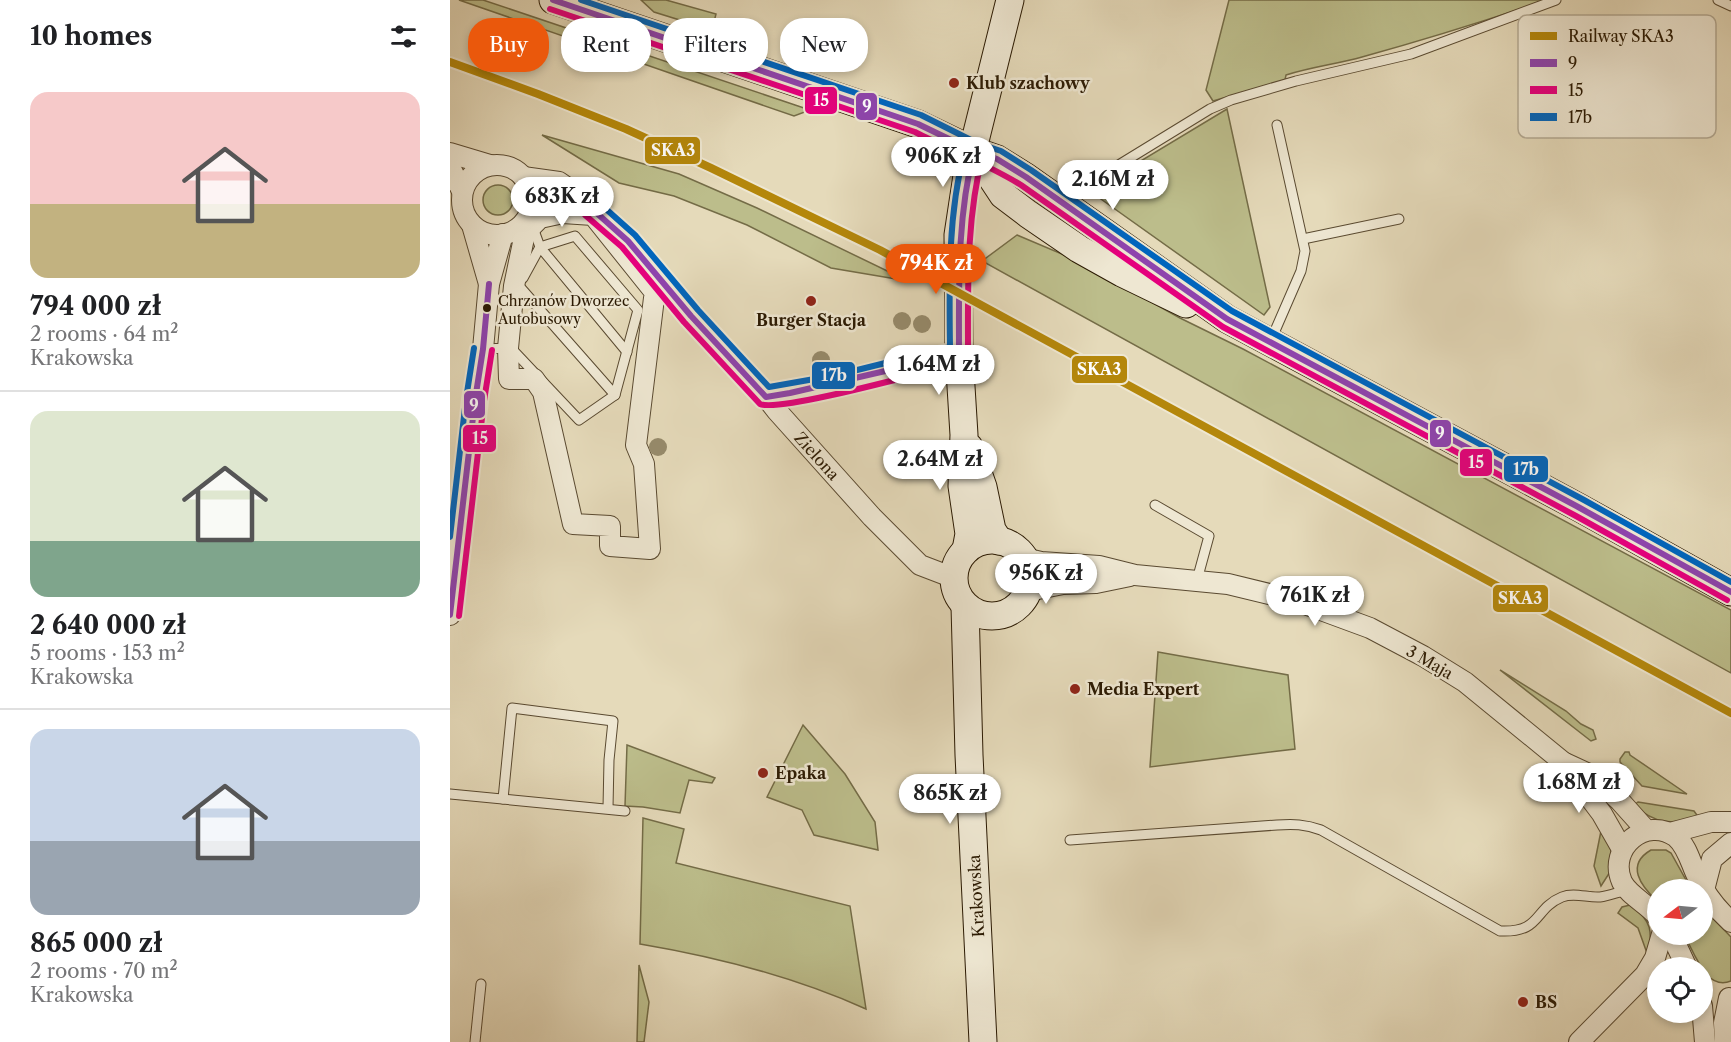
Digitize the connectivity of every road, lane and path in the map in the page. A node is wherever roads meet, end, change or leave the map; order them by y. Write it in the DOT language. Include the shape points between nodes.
graph roads {
  1 [pos="554,0"];
  2 [pos="1010,0"];
  3 [pos="1556,0"];
  4 [pos="1718,0"];
  5 [pos="590,6"];
  6 [pos="1731,6"];
  7 [pos="1277,125"];
  8 [pos="974,151"];
  9 [pos="450,153"];
  10 [pos="490,165"];
  11 [pos="450,167"];
  12 [pos="523,177"];
  13 [pos="462,191"];
  14 [pos="1068,207"];
  15 [pos="591,208"];
  16 [pos="529,219"];
  17 [pos="1399,219"];
  18 [pos="472,225"];
  19 [pos="503,234"];
  20 [pos="1303,239"];
  21 [pos="540,247"];
  22 [pos="489,284"];
  23 [pos="519,286"];
  24 [pos="1227,319"];
  25 [pos="1270,342"];
  26 [pos="483,348"];
  27 [pos="510,348"];
  28 [pos="627,352"];
  29 [pos="959,354"];
  30 [pos="615,395"];
  31 [pos="766,397"];
  32 [pos="964,435"];
  33 [pos="1155,504"];
  34 [pos="999,541"];
  35 [pos="966,550"];
  36 [pos="1024,558"];
  37 [pos="1135,575"];
  38 [pos="954,578"];
  39 [pos="1197,580"];
  40 [pos="1028,591"];
  41 [pos="1731,592"];
  42 [pos="965,606"];
  43 [pos="450,615"];
  44 [pos="1563,762"];
  45 [pos="450,794"];
  46 [pos="503,799"];
  47 [pos="608,808"];
  48 [pos="625,811"];
  49 [pos="1731,822"];
  50 [pos="1646,830"];
  51 [pos="1670,833"];
  52 [pos="1070,840"];
  53 [pos="1731,843"];
  54 [pos="1622,849"];
  55 [pos="1699,879"];
  56 [pos="1707,879"];
  57 [pos="1627,890"];
  58 [pos="1713,901"];
  59 [pos="1647,905"];
  60 [pos="1731,922"];
  61 [pos="1647,979"];
  62 [pos="481,984"];
  63 [pos="1713,996"];
  64 [pos="1730,997"];
  65 [pos="1703,1023"];
  66 [pos="475,1042"];
  67 [pos="983,1042"];
  68 [pos="1578,1042"];
  69 [pos="1705,1042"];
  70 [pos="1725,1042"];
  1 -- 5 [label="street"];
  2 -- 8 [label="street"];
  3 -- 14 [label="lane" via="1411,54 1231,100 1117,166 1083,190"];
  4 -- 6 [label="lane"];
  5 -- 8 [label="street" via="918,123"];
  7 -- 20 [label="lane"];
  8 -- 14 [label="street" via="997,159"];
  8 -- 24 [label="street" via="1004,195 1079,249 1179,301"];
  8 -- 29 [label="street" via="958,236"];
  9 -- 10 [label="street"];
  10 -- 12 [label="street" via="514,169"];
  10 -- 13 [label="street" via="469,177"];
  11 -- 13 [label="street"];
  12 -- 15 [label="street, Zielona" via="559,182"];
  12 -- 16 [label="street" via="531,193"];
  13 -- 18 [label="street" via="461,203"];
  14 -- 24 [label="street"];
  15 -- 16 [label="street"];
  15 -- 31 [label="street, Zielona" via="628,242"];
  16 -- 19 [label="street"];
  16 -- 21 [label="lane"];
  16 -- 27 [label="street" via="514,286"];
  16 -- 27 [label="street" via="563,213 593,216 657,295 636,445 644,464 650,549 610,546 610,526 573,524 543,392 534,380 509,379"];
  17 -- 20 [label="lane"];
  18 -- 19 [label="street" via="482,232"];
  18 -- 22 [label="street"];
  19 -- 22 [label="street"];
  20 -- 25 [label="lane" via="1301,271"];
  21 -- 23 [label="lane"];
  21 -- 28 [label="lane"];
  21 -- 28 [label="lane" via="575,236 638,310"];
  22 -- 26 [label="street"];
  23 -- 27 [label="lane"];
  23 -- 30 [label="lane"];
  24 -- 25 [label="street"];
  25 -- 41 [label="street"];
  26 -- 27 [label="lane"];
  26 -- 43 [label="street"];
  27 -- 30 [label="lane" via="579,420"];
  28 -- 30 [label="lane"];
  29 -- 31 [label="street" via="806,392"];
  29 -- 32 [label="street"];
  31 -- 38 [label="street, Zielona" via="920,565"];
  32 -- 34 [label="street" via="983,487 992,530"];
  32 -- 35 [label="street" via="962,486 969,534"];
  33 -- 39 [label="lane" via="1209,536"];
  34 -- 35 [label="street" via="981,542"];
  34 -- 36 [label="street" via="1015,548"];
  35 -- 38 [label="street" via="958,561"];
  36 -- 37 [label="street, 3 Maja" via="1099,566"];
  36 -- 40 [label="street" via="1029,569"];
  37 -- 39 [label="street, 3 Maja"];
  37 -- 40 [label="street, 3 Maja"];
  38 -- 42 [label="street"];
  39 -- 44 [label="street, 3 Maja" via="1294,600 1370,628 1465,682"];
  40 -- 42 [label="street" via="1020,604 999,616 981,615"];
  42 -- 67 [label="street, Krakowska"];
  44 -- 50 [label="street, 3 Maja" via="1593,776"];
  44 -- 54 [label="street, 3 Maja" via="1602,814"];
  45 -- 46 [label="lane"];
  46 -- 47 [label="lane"];
  46 -- 47 [label="lane" via="512,708 613,721"];
  47 -- 48 [label="lane"];
  49 -- 51 [label="street" via="1712,822"];
  50 -- 51 [label="street"];
  50 -- 54 [label="street" via="1636,834"];
  51 -- 55 [label="street" via="1680,841"];
  52 -- 57 [label="lane" via="1287,824 1309,826 1500,931 1527,928 1557,900 1567,896 1599,897"];
  53 -- 56 [label="street" via="1712,860"];
  54 -- 57 [label="street" via="1620,875"];
  57 -- 59 [label="street"];
  58 -- 60 [label="street"];
  61 -- 68 [label="street"];
  62 -- 66 [label="lane"];
  63 -- 64 [label="street"];
  64 -- 70 [label="street" via="1724,1023"];
  65 -- 69 [label="street"];
}
